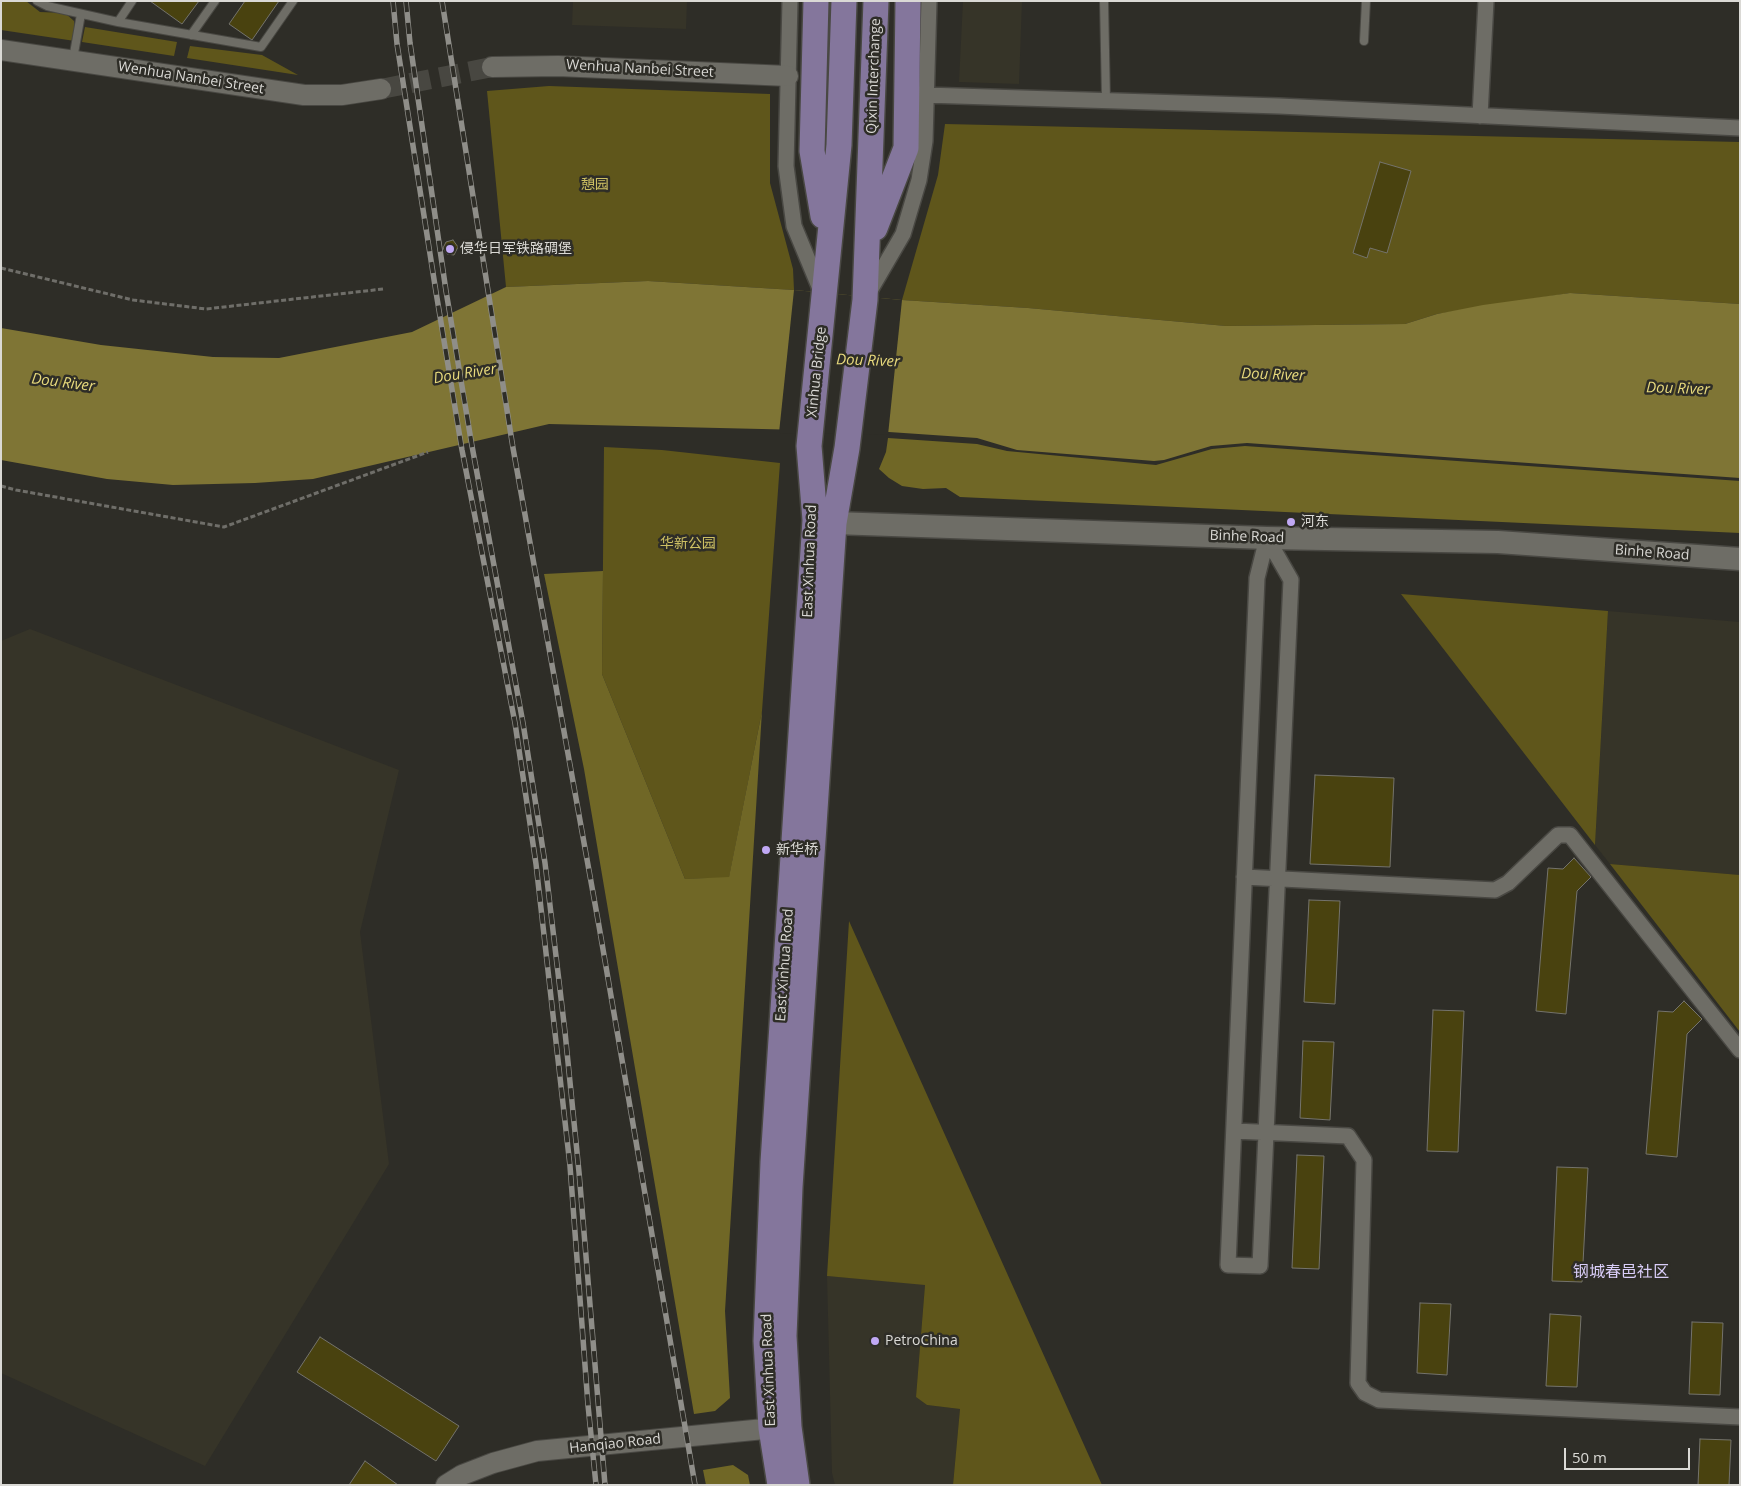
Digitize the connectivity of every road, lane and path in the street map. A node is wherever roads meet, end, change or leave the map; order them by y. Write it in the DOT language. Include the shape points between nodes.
graph roads {
  1 [pos="37,1"];
  2 [pos="132,1"];
  3 [pos="215,1"];
  4 [pos="293,1"];
  5 [pos="790,1"];
  6 [pos="816,1"];
  7 [pos="844,1"];
  8 [pos="876,1"];
  9 [pos="908,1"];
  10 [pos="929,1"];
  11 [pos="1104,1"];
  12 [pos="1366,1"];
  13 [pos="1486,1"];
  14 [pos="49,4"];
  15 [pos="81,14"];
  16 [pos="118,22"];
  17 [pos="191,35"];
  18 [pos="1364,41"];
  19 [pos="1,50"];
  20 [pos="73,61"];
  21 [pos="492,67"];
  22 [pos="788,76"];
  23 [pos="381,89"];
  24 [pos="925,95"];
  25 [pos="1106,100"];
  26 [pos="1480,116"];
  27 [pos="1740,128"];
  28 [pos="868,246"];
  29 [pos="828,248"];
  30 [pos="1,268"];
  31 [pos="384,289"];
  32 [pos="824,298"];
  33 [pos="865,300"];
  34 [pos="809,446"];
  35 [pos="428,452"];
  36 [pos="1,486"];
  37 [pos="825,522"];
  38 [pos="1267,538"];
  39 [pos="1740,559"];
  40 [pos="1244,877"];
  41 [pos="1278,879"];
  42 [pos="1740,1050"];
  43 [pos="1234,1131"];
  44 [pos="1266,1132"];
  45 [pos="1740,1417"];
  46 [pos="780,1428"];
  47 [pos="446,1485"];
  48 [pos="780,1485"];
  49 [pos="797,1485"];
  1 -- 14 [label="lane"];
  2 -- 16 [label="lane"];
  3 -- 17 [label="lane"];
  4 -- 17 [label="lane" via="261,48"];
  5 -- 22 [label="street"];
  6 -- 29 [label="main road" via="812,151"];
  7 -- 29 [label="main road" via="839,146"];
  8 -- 28 [label="main road, Qixin Interchange"];
  9 -- 28 [label="main road" via="906,148"];
  10 -- 24 [label="street"];
  11 -- 25 [label="lane"];
  12 -- 18 [label="lane"];
  13 -- 26 [label="street"];
  14 -- 15 [label="lane"];
  15 -- 16 [label="lane"];
  15 -- 20 [label="lane"];
  16 -- 17 [label="lane"];
  19 -- 20 [label="street, Wenhua Nanbei Street"];
  20 -- 23 [label="street, Wenhua Nanbei Street" via="304,95 342,95"];
  21 -- 22 [label="street, Wenhua Nanbei Street" via="558,66"];
  22 -- 32 [label="street" via="786,166 794,226"];
  24 -- 25 [label="street"];
  24 -- 33 [label="street" via="925,141 919,180 903,234"];
  25 -- 26 [label="street"];
  26 -- 27 [label="street"];
  28 -- 33 [label="main road"];
  29 -- 32 [label="main road"];
  30 -- 31 [label="path" via="133,300 206,309"];
  32 -- 34 [label="main road, Xinhua Bridge"];
  33 -- 37 [label="main road, East Xinhua Road" via="847,448"];
  34 -- 37 [label="main road, East Xinhua Road"];
  35 -- 36 [label="path" via="224,527"];
  37 -- 38 [label="main road, Binhe Road"];
  37 -- 46 [label="main road, East Xinhua Road"];
  38 -- 39 [label="main road, Binhe Road" via="1498,542"];
  38 -- 40 [label="street" via="1257,578"];
  38 -- 41 [label="street" via="1291,580"];
  40 -- 41 [label="street"];
  40 -- 43 [label="street"];
  41 -- 42 [label="street" via="1495,890 1508,883 1558,835 1570,834"];
  41 -- 44 [label="street"];
  43 -- 44 [label="street"];
  43 -- 44 [label="street" via="1228,1265 1260,1266"];
  44 -- 45 [label="street" via="1348,1136 1364,1160 1358,1383 1365,1393 1379,1400"];
  46 -- 47 [label="street, Hanqiao Road" via="537,1451 493,1463"];
  46 -- 48 [label="main road, East Xinhua Road"];
  46 -- 49 [label="main road, East Xinhua Road"];
}
